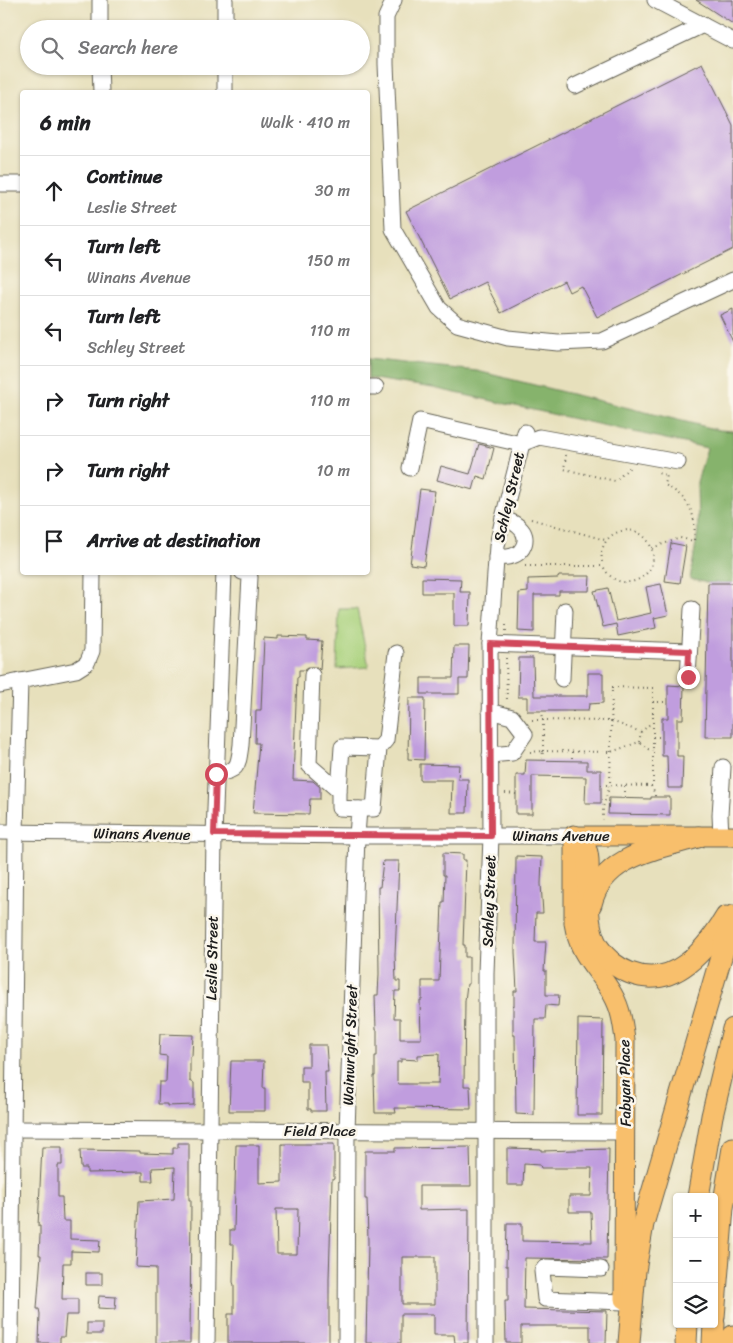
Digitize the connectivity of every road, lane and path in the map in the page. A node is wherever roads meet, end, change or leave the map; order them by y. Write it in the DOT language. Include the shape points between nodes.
graph roads {
  1 [pos="100,0"];
  2 [pos="226,0"];
  3 [pos="394,0"];
  4 [pos="655,0"];
  5 [pos="100,20"];
  6 [pos="225,20"];
  7 [pos="703,25"];
  8 [pos="733,41"];
  9 [pos="100,75"];
  10 [pos="225,75"];
  11 [pos="575,86"];
  12 [pos="100,90"];
  13 [pos="225,90"];
  14 [pos="0,184"];
  15 [pos="20,184"];
  16 [pos="733,280"];
  17 [pos="523,438"];
  18 [pos="563,452"];
  19 [pos="678,462"];
  20 [pos="630,467"];
  21 [pos="410,468"];
  22 [pos="658,473"];
  23 [pos="524,517"];
  24 [pos="503,518"];
  25 [pos="605,540"];
  26 [pos="652,548"];
  27 [pos="496,557"];
  28 [pos="93,575"];
  29 [pos="224,575"];
  30 [pos="248,575"];
  31 [pos="692,609"];
  32 [pos="565,610"];
  33 [pos="490,644"];
  34 [pos="563,646"];
  35 [pos="689,651"];
  36 [pos="396,653"];
  37 [pos="312,675"];
  38 [pos="688,677"];
  39 [pos="562,679"];
  40 [pos="20,681"];
  41 [pos="0,685"];
  42 [pos="653,702"];
  43 [pos="668,702"];
  44 [pos="490,711"];
  45 [pos="542,711"];
  46 [pos="573,711"];
  47 [pos="543,720"];
  48 [pos="573,720"];
  49 [pos="611,721"];
  50 [pos="653,725"];
  51 [pos="641,732"];
  52 [pos="653,737"];
  53 [pos="662,737"];
  54 [pos="639,742"];
  55 [pos="379,748"];
  56 [pos="653,750"];
  57 [pos="543,751"];
  58 [pos="572,752"];
  59 [pos="611,752"];
  60 [pos="490,755"];
  61 [pos="542,758"];
  62 [pos="572,759"];
  63 [pos="723,767"];
  64 [pos="216,774"];
  65 [pos="601,785"];
  66 [pos="610,785"];
  67 [pos="625,785"];
  68 [pos="651,786"];
  69 [pos="339,790"];
  70 [pos="505,794"];
  71 [pos="516,794"];
  72 [pos="625,796"];
  73 [pos="655,797"];
  74 [pos="359,809"];
  75 [pos="603,822"];
  76 [pos="0,832"];
  77 [pos="16,832"];
  78 [pos="214,834"];
  79 [pos="357,836"];
  80 [pos="491,836"];
  81 [pos="574,836"];
  82 [pos="727,836"];
  83 [pos="698,837"];
  84 [pos="733,904"];
  85 [pos="733,916"];
  86 [pos="590,920"];
  87 [pos="733,1029"];
  88 [pos="14,1129"];
  89 [pos="487,1130"];
  90 [pos="210,1131"];
  91 [pos="347,1131"];
  92 [pos="626,1132"];
  93 [pos="733,1148"];
  94 [pos="699,1193"];
  95 [pos="601,1269"];
  96 [pos="717,1283"];
  97 [pos="624,1302"];
  98 [pos="687,1328"];
  99 [pos="714,1328"];
  100 [pos="733,1336"];
  101 [pos="11,1343"];
  102 [pos="207,1343"];
  103 [pos="346,1343"];
  104 [pos="486,1343"];
  105 [pos="627,1343"];
  106 [pos="686,1343"];
  107 [pos="713,1343"];
  108 [pos="733,1343"];
  1 -- 5 [label="street"];
  2 -- 6 [label="street"];
  3 -- 16 [label="street" via="386,17 393,229 439,308 457,324 508,338 558,343 602,341"];
  4 -- 7 [label="street"];
  7 -- 8 [label="street"];
  7 -- 11 [label="street"];
  9 -- 12 [label="street"];
  10 -- 13 [label="street"];
  14 -- 15 [label="street"];
  17 -- 19 [label="street" via="539,437"];
  17 -- 21 [label="street" via="420,421"];
  17 -- 24 [label="street, Schley Street"];
  18 -- 20 [label="path" via="566,455 564,469 615,481"];
  22 -- 26 [label="path" via="667,475 665,485 682,495 694,519 695,530 694,541 680,538"];
  23 -- 25 [label="path"];
  24 -- 27 [label="street, Schley Street"];
  24 -- 27 [label="street" via="523,530 526,535 524,547 511,557"];
  27 -- 33 [label="street, Schley Street"];
  28 -- 40 [label="street" via="92,651 87,663 76,670"];
  29 -- 64 [label="street, Leslie Street"];
  30 -- 64 [label="street" via="238,763 235,770"];
  31 -- 35 [label="street"];
  32 -- 34 [label="street"];
  33 -- 34 [label="street"];
  33 -- 44 [label="street, Schley Street"];
  34 -- 35 [label="street"];
  34 -- 39 [label="street"];
  35 -- 38 [label="street"];
  36 -- 55 [label="street" via="388,735"];
  37 -- 69 [label="street" via="309,765"];
  40 -- 41 [label="street"];
  40 -- 77 [label="street"];
  42 -- 43 [label="path"];
  42 -- 49 [label="path" via="653,688 612,687"];
  42 -- 50 [label="path"];
  44 -- 60 [label="street, Schley Street"];
  44 -- 60 [label="street" via="512,717 524,734 512,753"];
  45 -- 47 [label="path"];
  46 -- 48 [label="path"];
  47 -- 48 [label="path"];
  47 -- 57 [label="path"];
  48 -- 49 [label="path"];
  49 -- 51 [label="path"];
  49 -- 59 [label="path"];
  50 -- 51 [label="path"];
  50 -- 52 [label="path"];
  51 -- 54 [label="path"];
  52 -- 53 [label="path"];
  52 -- 56 [label="path"];
  54 -- 56 [label="path"];
  54 -- 59 [label="path"];
  55 -- 69 [label="street" via="342,747"];
  55 -- 74 [label="street" via="374,809"];
  56 -- 68 [label="path"];
  57 -- 58 [label="path"];
  57 -- 61 [label="path"];
  58 -- 59 [label="path"];
  58 -- 62 [label="path"];
  59 -- 66 [label="path"];
  60 -- 80 [label="street, Schley Street"];
  63 -- 82 [label="street" via="720,815"];
  64 -- 78 [label="street, Leslie Street"];
  65 -- 66 [label="path"];
  66 -- 67 [label="path"];
  66 -- 75 [label="path" via="603,806"];
  67 -- 68 [label="path"];
  67 -- 72 [label="path"];
  68 -- 73 [label="path"];
  69 -- 74 [label="street" via="339,808"];
  70 -- 71 [label="path"];
  74 -- 79 [label="street, Wainwright Street"];
  76 -- 77 [label="street, Winans Avenue"];
  77 -- 78 [label="street, Winans Avenue"];
  77 -- 88 [label="street"];
  78 -- 79 [label="street, Winans Avenue"];
  78 -- 90 [label="street, Leslie Street"];
  79 -- 80 [label="street, Winans Avenue"];
  79 -- 91 [label="street, Wainwright Street"];
  80 -- 81 [label="street, Winans Avenue"];
  80 -- 89 [label="street, Schley Street" via="486,973"];
  81 -- 83 [label="main road, Winans Avenue"];
  81 -- 86 [label="highway" via="584,844 588,854"];
  81 -- 92 [label="main road, Fabyan Place" via="575,932 585,957 616,1000 624,1030"];
  82 -- 83 [label="main road, Winans Avenue"];
  83 -- 86 [label="highway" via="643,852 622,862 597,887 591,902"];
  84 -- 86 [label="highway" via="700,953 680,969 658,977 632,974 611,962 595,941"];
  85 -- 105 [label="highway" via="643,1224"];
  87 -- 94 [label="highway" via="712,1116"];
  88 -- 90 [label="street, Field Place"];
  88 -- 101 [label="street"];
  89 -- 91 [label="street, Field Place"];
  89 -- 92 [label="street, Field Place"];
  89 -- 104 [label="street, Schley Street"];
  90 -- 91 [label="street, Field Place"];
  90 -- 102 [label="street, Leslie Street"];
  91 -- 103 [label="street, Wainwright Street"];
  92 -- 97 [label="main road, Fabyan Place"];
  93 -- 96 [label="highway" via="722,1217"];
  95 -- 97 [label="street" via="545,1267 542,1271 545,1299"];
  97 -- 105 [label="main road, Fabyan Place"];
  98 -- 106 [label="highway"];
  99 -- 107 [label="highway"];
  100 -- 108 [label="highway"];
}
